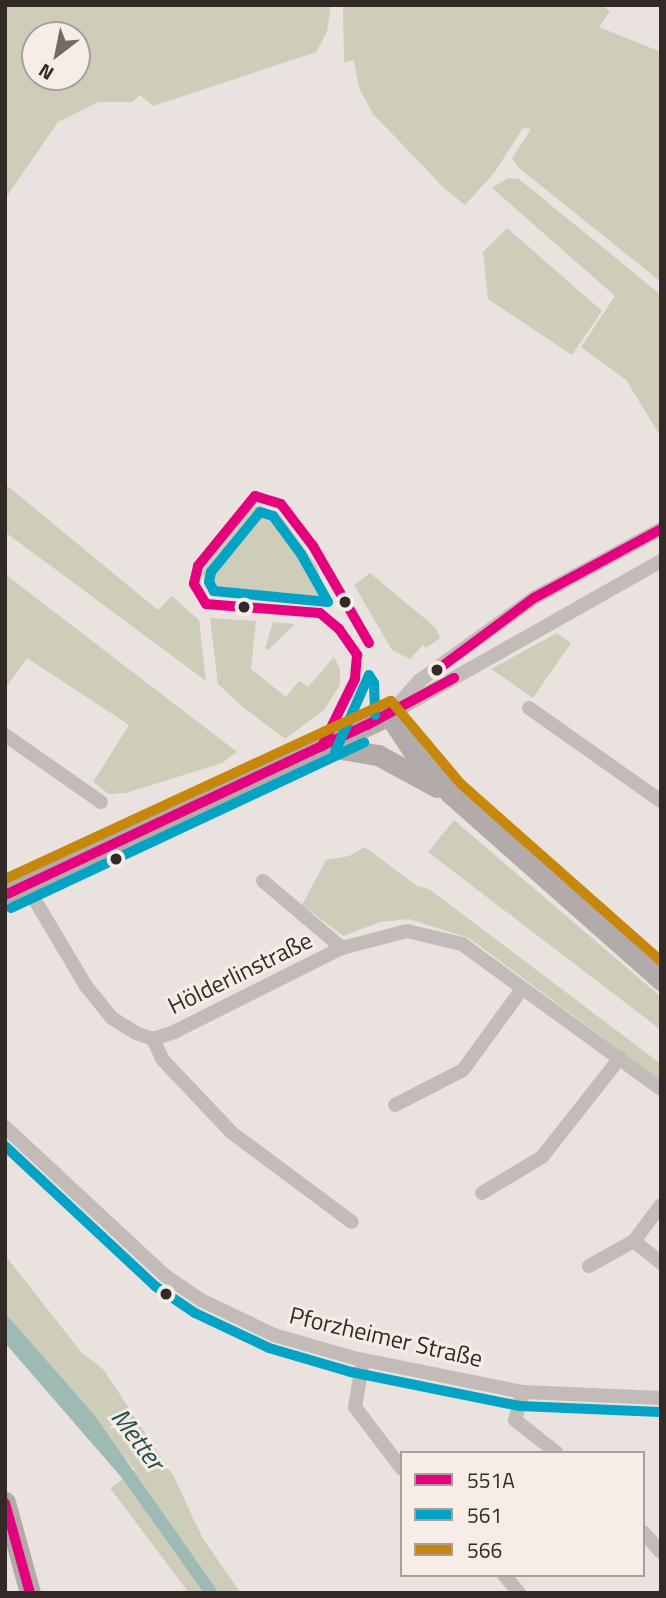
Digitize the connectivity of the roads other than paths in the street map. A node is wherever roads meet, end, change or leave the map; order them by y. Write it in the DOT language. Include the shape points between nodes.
graph roads {
  1 [pos="661,529"];
  2 [pos="661,561"];
  3 [pos="529,708"];
  4 [pos="389,715"];
  5 [pos="5,735"];
  6 [pos="322,746"];
  7 [pos="450,794"];
  8 [pos="661,801"];
  9 [pos="101,802"];
  10 [pos="263,881"];
  11 [pos="26,885"];
  12 [pos="5,895"];
  13 [pos="342,948"];
  14 [pos="661,980"];
  15 [pos="523,989"];
  16 [pos="153,1039"];
  17 [pos="620,1058"];
  18 [pos="661,1088"];
  19 [pos="395,1104"];
  20 [pos="5,1127"];
  21 [pos="482,1193"];
  22 [pos="661,1205"];
  23 [pos="352,1222"];
  24 [pos="634,1241"];
  25 [pos="661,1263"];
  26 [pos="589,1266"];
  27 [pos="363,1360"];
  28 [pos="523,1392"];
  29 [pos="661,1398"];
  30 [pos="554,1451"];
  31 [pos="400,1466"];
  32 [pos="5,1502"];
  33 [pos="645,1534"];
  34 [pos="661,1552"];
  35 [pos="506,1577"];
  36 [pos="30,1593"];
  37 [pos="519,1593"];
  1 -- 4 [label="street" via="534,598 419,681"];
  2 -- 4 [label="street"];
  3 -- 8 [label="street"];
  4 -- 6 [label="main road"];
  4 -- 7 [label="main road"];
  5 -- 9 [label="street"];
  6 -- 7 [label="main road" via="378,755"];
  6 -- 11 [label="main road"];
  7 -- 14 [label="main road"];
  10 -- 13 [label="street, Hölderlinstraße"];
  11 -- 12 [label="main road"];
  11 -- 16 [label="street, Hölderlinstraße" via="86,986 112,1018"];
  13 -- 15 [label="street, Hölderlinstraße" via="387,934 435,935 462,944"];
  13 -- 16 [label="street, Hölderlinstraße" via="186,1027"];
  15 -- 17 [label="street, Hölderlinstraße"];
  15 -- 19 [label="street" via="463,1070"];
  16 -- 23 [label="street" via="163,1060 232,1133"];
  17 -- 18 [label="street, Hölderlinstraße"];
  17 -- 21 [label="street" via="542,1157"];
  20 -- 27 [label="street, Pforzheimer Straße" via="140,1254 192,1296 274,1335"];
  22 -- 24 [label="street"];
  24 -- 25 [label="street"];
  24 -- 26 [label="street"];
  27 -- 28 [label="street, Pforzheimer Straße"];
  27 -- 31 [label="street" via="355,1407"];
  28 -- 29 [label="street, Pforzheimer Straße"];
  28 -- 30 [label="street" via="515,1420"];
  32 -- 36 [label="main road"];
  33 -- 34 [label="street"];
  35 -- 37 [label="street"];
}
